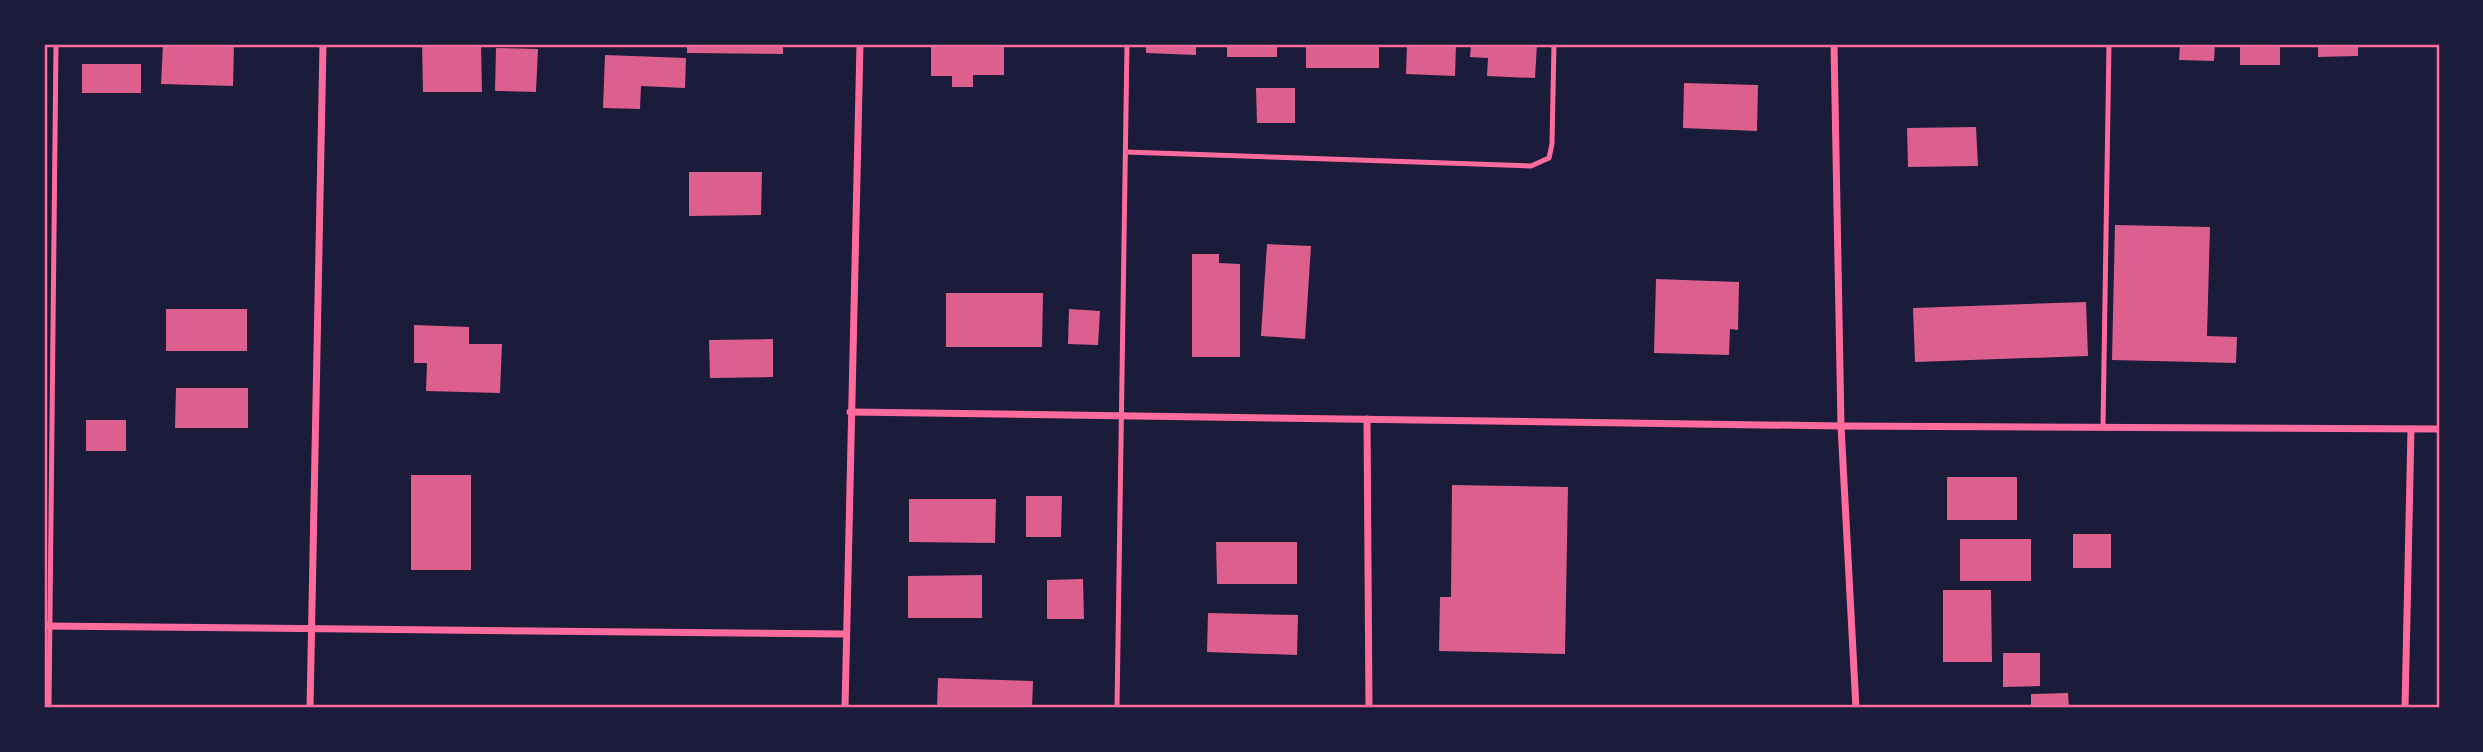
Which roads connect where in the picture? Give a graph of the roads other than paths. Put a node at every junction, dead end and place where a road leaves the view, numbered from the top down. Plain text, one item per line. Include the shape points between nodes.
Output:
1 (57, 44) edge
2 (323, 44) edge
3 (860, 44) edge
4 (1128, 44) edge
5 (1554, 44) edge
6 (1834, 44) edge
7 (2109, 44) edge
8 (1126, 152) junction
9 (850, 412) junction
10 (1122, 416) junction
11 (1367, 419) junction
12 (1841, 426) junction
13 (2103, 427) junction
14 (2411, 429) junction
15 (2439, 429) edge
16 (47, 626) edge
17 (312, 629) junction
18 (845, 634) junction
19 (48, 708) edge
20 (310, 708) edge
21 (845, 708) edge
22 (1117, 708) edge
23 (1369, 708) edge
24 (1856, 708) edge
25 (2405, 708) edge

1 - 16 lane
2 - 17 street
3 - 9 street
4 - 8 lane
5 - 8 lane via 1552,144 1549,158 1531,166
6 - 12 street
7 - 13 lane
8 - 10 lane
9 - 10 street
9 - 18 street
10 - 11 street
10 - 22 lane
11 - 12 street
11 - 23 street
12 - 13 street
12 - 24 street
13 - 14 street
14 - 15 street
14 - 25 street
16 - 17 street
16 - 19 lane
17 - 18 street
17 - 20 street
18 - 21 street

